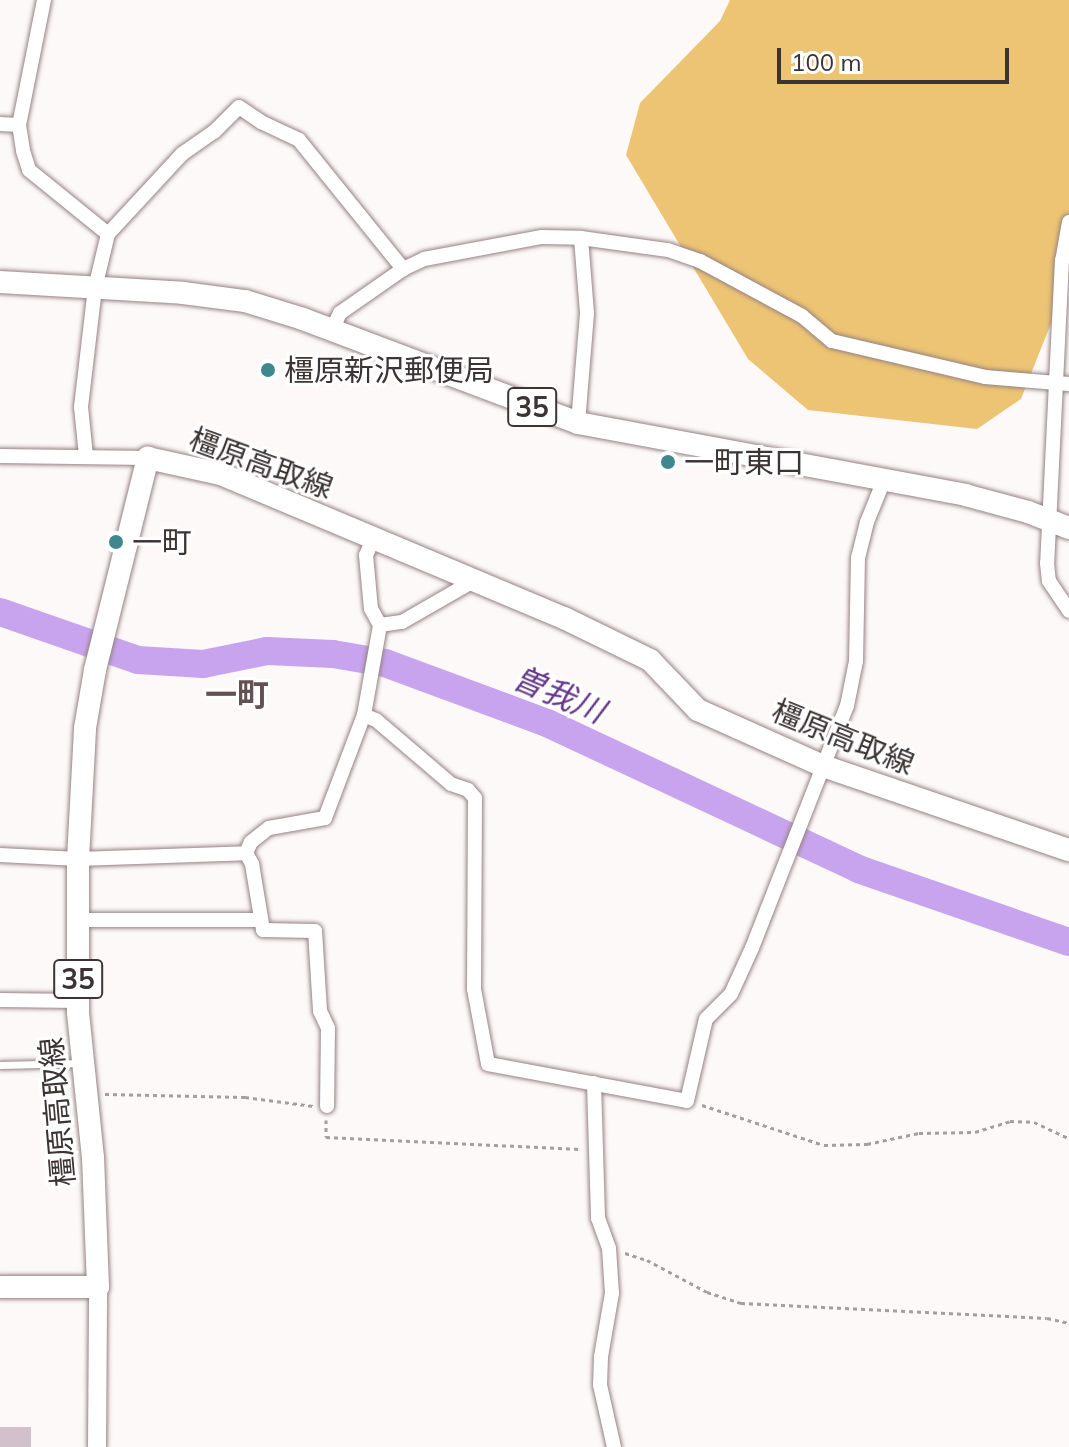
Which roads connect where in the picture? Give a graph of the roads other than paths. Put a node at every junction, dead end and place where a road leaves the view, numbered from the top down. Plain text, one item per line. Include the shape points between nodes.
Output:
1 (44, 0) edge
2 (0, 124) edge
3 (19, 125) junction
4 (1069, 222) edge
5 (108, 234) junction
6 (581, 238) junction
7 (403, 269) junction
8 (0, 282) edge
9 (95, 288) junction
10 (332, 330) junction
11 (1063, 384) edge
12 (578, 423) junction
13 (0, 456) edge
14 (86, 456) junction
15 (148, 458) junction
16 (884, 480) junction
17 (1060, 524) edge
18 (373, 540) junction
19 (475, 580) junction
20 (1069, 611) edge
21 (379, 629) junction
22 (364, 715) junction
23 (823, 766) junction
24 (1069, 850) edge
25 (246, 853) junction
26 (0, 855) edge
27 (78, 859) junction
28 (78, 920) junction
29 (260, 920) junction
30 (0, 1000) edge
31 (78, 1001) junction
32 (82, 1063) junction
33 (0, 1065) edge
34 (594, 1083) junction
35 (327, 1106) road end
36 (0, 1287) edge
37 (98, 1287) junction
38 (97, 1447) edge
39 (614, 1447) edge

1 - 3 street
2 - 3 street
3 - 5 street via 29,170
4 - 11 street via 1062,260
5 - 7 street via 182,154 239,107 299,140
5 - 9 street
6 - 7 street via 542,237 444,253
6 - 11 street via 668,250 700,261 802,316 832,341 985,377
6 - 12 street via 587,313
7 - 10 street via 340,313
8 - 9 main road, 35
9 - 10 main road, 35 via 245,301
9 - 14 street via 81,407
10 - 12 main road, 35
11 - 17 street
12 - 16 main road, 35
13 - 14 street
14 - 15 street
15 - 18 main road, 橿原高取線 via 221,474
15 - 27 main road, 橿原高取線 / 35 via 95,670 85,728
16 - 17 main road, 35 via 965,495
16 - 23 street via 858,558 856,661 847,706
17 - 20 street via 1049,581
18 - 19 main road, 橿原高取線
18 - 21 street via 366,555 371,609
19 - 21 street via 402,622
19 - 23 main road, 橿原高取線 via 650,660 698,710
21 - 22 street
22 - 25 street via 325,818 269,828
22 - 34 street via 475,798 474,989 488,1064
23 - 24 main road, 橿原高取線
23 - 34 street via 731,994 706,1019 687,1101
25 - 27 street
25 - 29 street
26 - 27 street
27 - 28 main road, 橿原高取線 / 35
28 - 29 street
28 - 31 main road, 橿原高取線 / 35
29 - 35 street via 263,930 315,931 320,1011 328,1028
30 - 31 street
31 - 32 main road, 橿原高取線 / 35
32 - 33 lane
32 - 37 main road, 橿原高取線 / 35 via 93,1158
34 - 39 street via 598,1218 609,1248 612,1293 600,1385
36 - 37 main road
37 - 38 street

